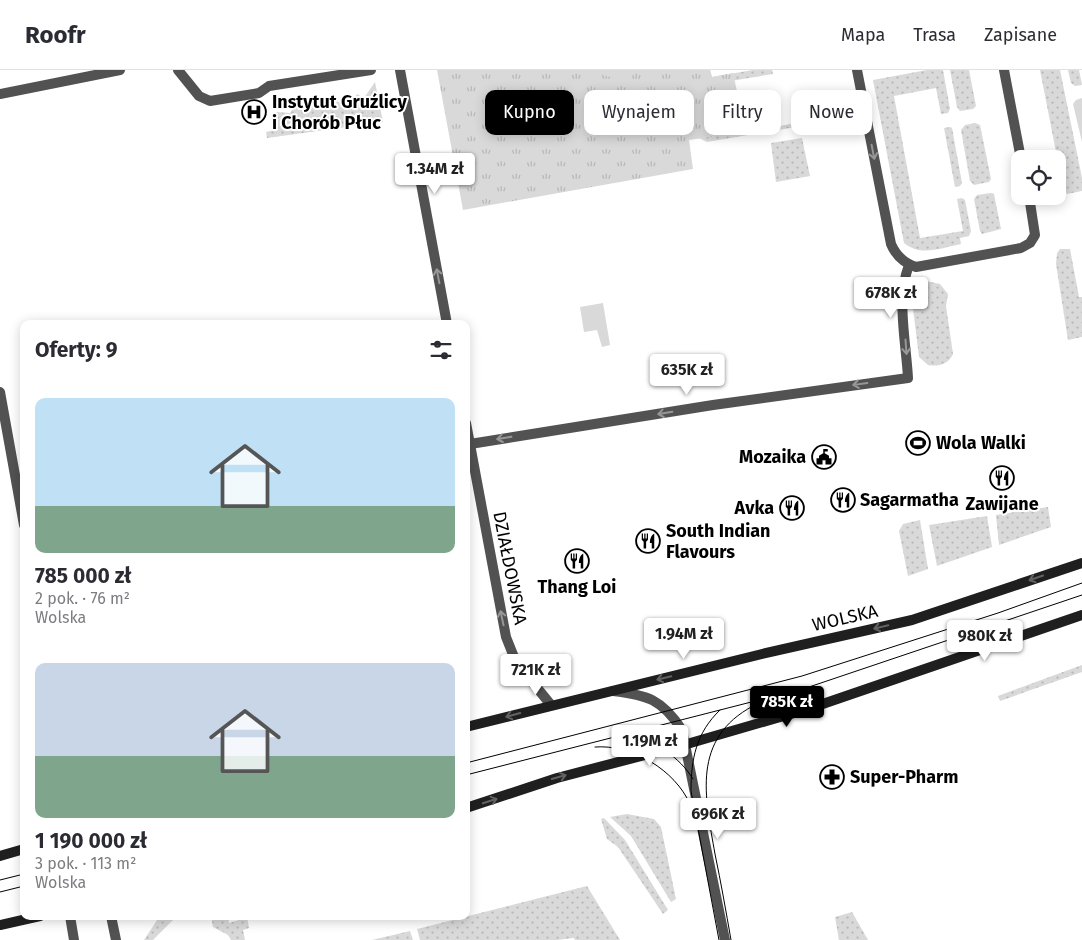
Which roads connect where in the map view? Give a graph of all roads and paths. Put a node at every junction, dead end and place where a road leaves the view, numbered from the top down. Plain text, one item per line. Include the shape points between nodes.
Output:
1 (120, 70) edge
2 (178, 70) edge
3 (371, 70) edge
4 (400, 70) edge
5 (858, 70) edge
6 (1004, 70) edge
7 (0, 94) edge
8 (1020, 150) edge
9 (1031, 205) edge
10 (912, 266) junction
11 (446, 320) edge
12 (0, 392) edge
13 (470, 444) joint
14 (20, 503) edge
15 (1082, 563) edge
16 (1082, 615) edge
17 (611, 691) junction
18 (551, 705) junction
19 (470, 726) edge
20 (687, 744) junction
21 (470, 807) edge
22 (20, 850) edge
23 (0, 856) edge
24 (22, 920) edge
25 (71, 920) edge
26 (112, 920) edge
27 (0, 925) edge
28 (74, 940) edge
29 (116, 940) edge
30 (725, 940) edge

1 - 7 street
2 - 3 street via 199,96 210,101 259,92 268,86
11 -> 4 street
5 -> 10 street via 891,244 895,252
6 - 8 street
9 - 10 street via 1035,235 1021,248
10 -> 13 street via 904,278 902,292 908,378
12 - 14 street
18 -> 13 street, DZIAŁDOWSKA via 516,662 506,637
15 -> 17 main road, WOLSKA via 912,620
16 - 20 main road via 826,703
17 - 18 main road, WOLSKA
17 - 20 street, WOLSKA via 643,695 658,704 673,715
18 -> 19 main road, WOLSKA
21 -> 20 main road via 557,778
20 - 30 street, WOLSKA
22 - 23 main road
24 - 27 main road
25 - 28 street
26 - 29 street

